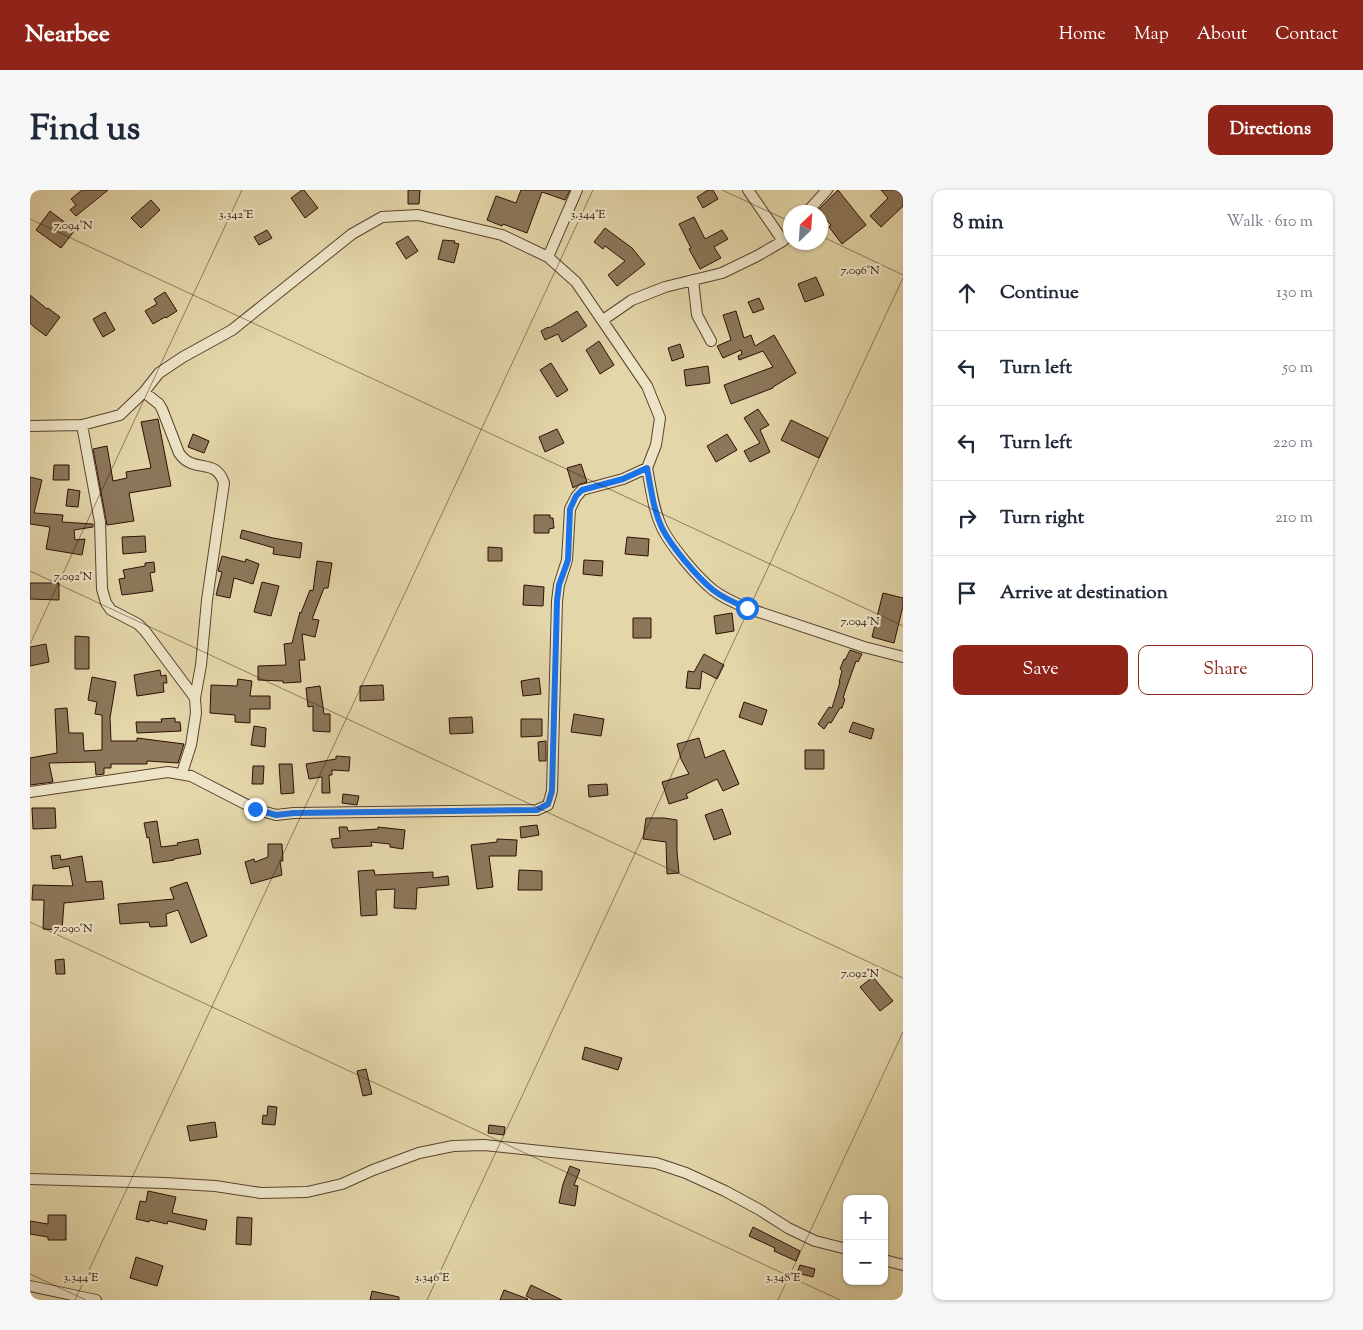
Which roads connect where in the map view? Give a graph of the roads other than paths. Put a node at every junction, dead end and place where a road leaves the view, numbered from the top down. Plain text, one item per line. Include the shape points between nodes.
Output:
1 (577, 190) edge
2 (748, 190) edge
3 (827, 190) edge
4 (813, 205) edge
5 (783, 241) joint
6 (548, 258) junction
7 (693, 280) junction
8 (602, 320) junction
9 (710, 341) dead end
10 (144, 392) junction
11 (30, 426) edge
12 (82, 426) junction
13 (647, 468) junction
14 (903, 657) edge
15 (195, 698) junction
16 (182, 773) junction
17 (30, 792) edge
18 (30, 1179) edge
19 (843, 1248) edge
20 (888, 1261) edge
21 (903, 1265) edge
22 (30, 1286) edge
23 (96, 1300) edge

1 - 6 street
2 - 5 street
3 - 4 street
5 - 7 street via 722,274
6 - 8 street via 576,282
6 - 10 street via 502,235 418,215 382,217 352,234 232,330 159,373
7 - 8 street via 632,300
7 - 9 street via 697,315
8 - 13 street via 648,386 660,418 656,445
10 - 12 street via 120,415
10 - 15 street via 162,408 183,459 209,466 217,471 224,483
11 - 12 street
12 - 15 street via 100,522 102,589 106,603 110,610 145,631
13 - 14 street via 662,528 676,549 713,590 747,608
13 - 16 street via 623,479 582,490 570,509 568,560 557,601 552,791 548,804 537,810 276,815 255,809
15 - 16 street via 191,746
16 - 17 street via 168,772
18 - 19 street via 307,1192 342,1184 419,1153 453,1146 484,1145 656,1163 725,1191 815,1241
20 - 21 street
22 - 23 street

